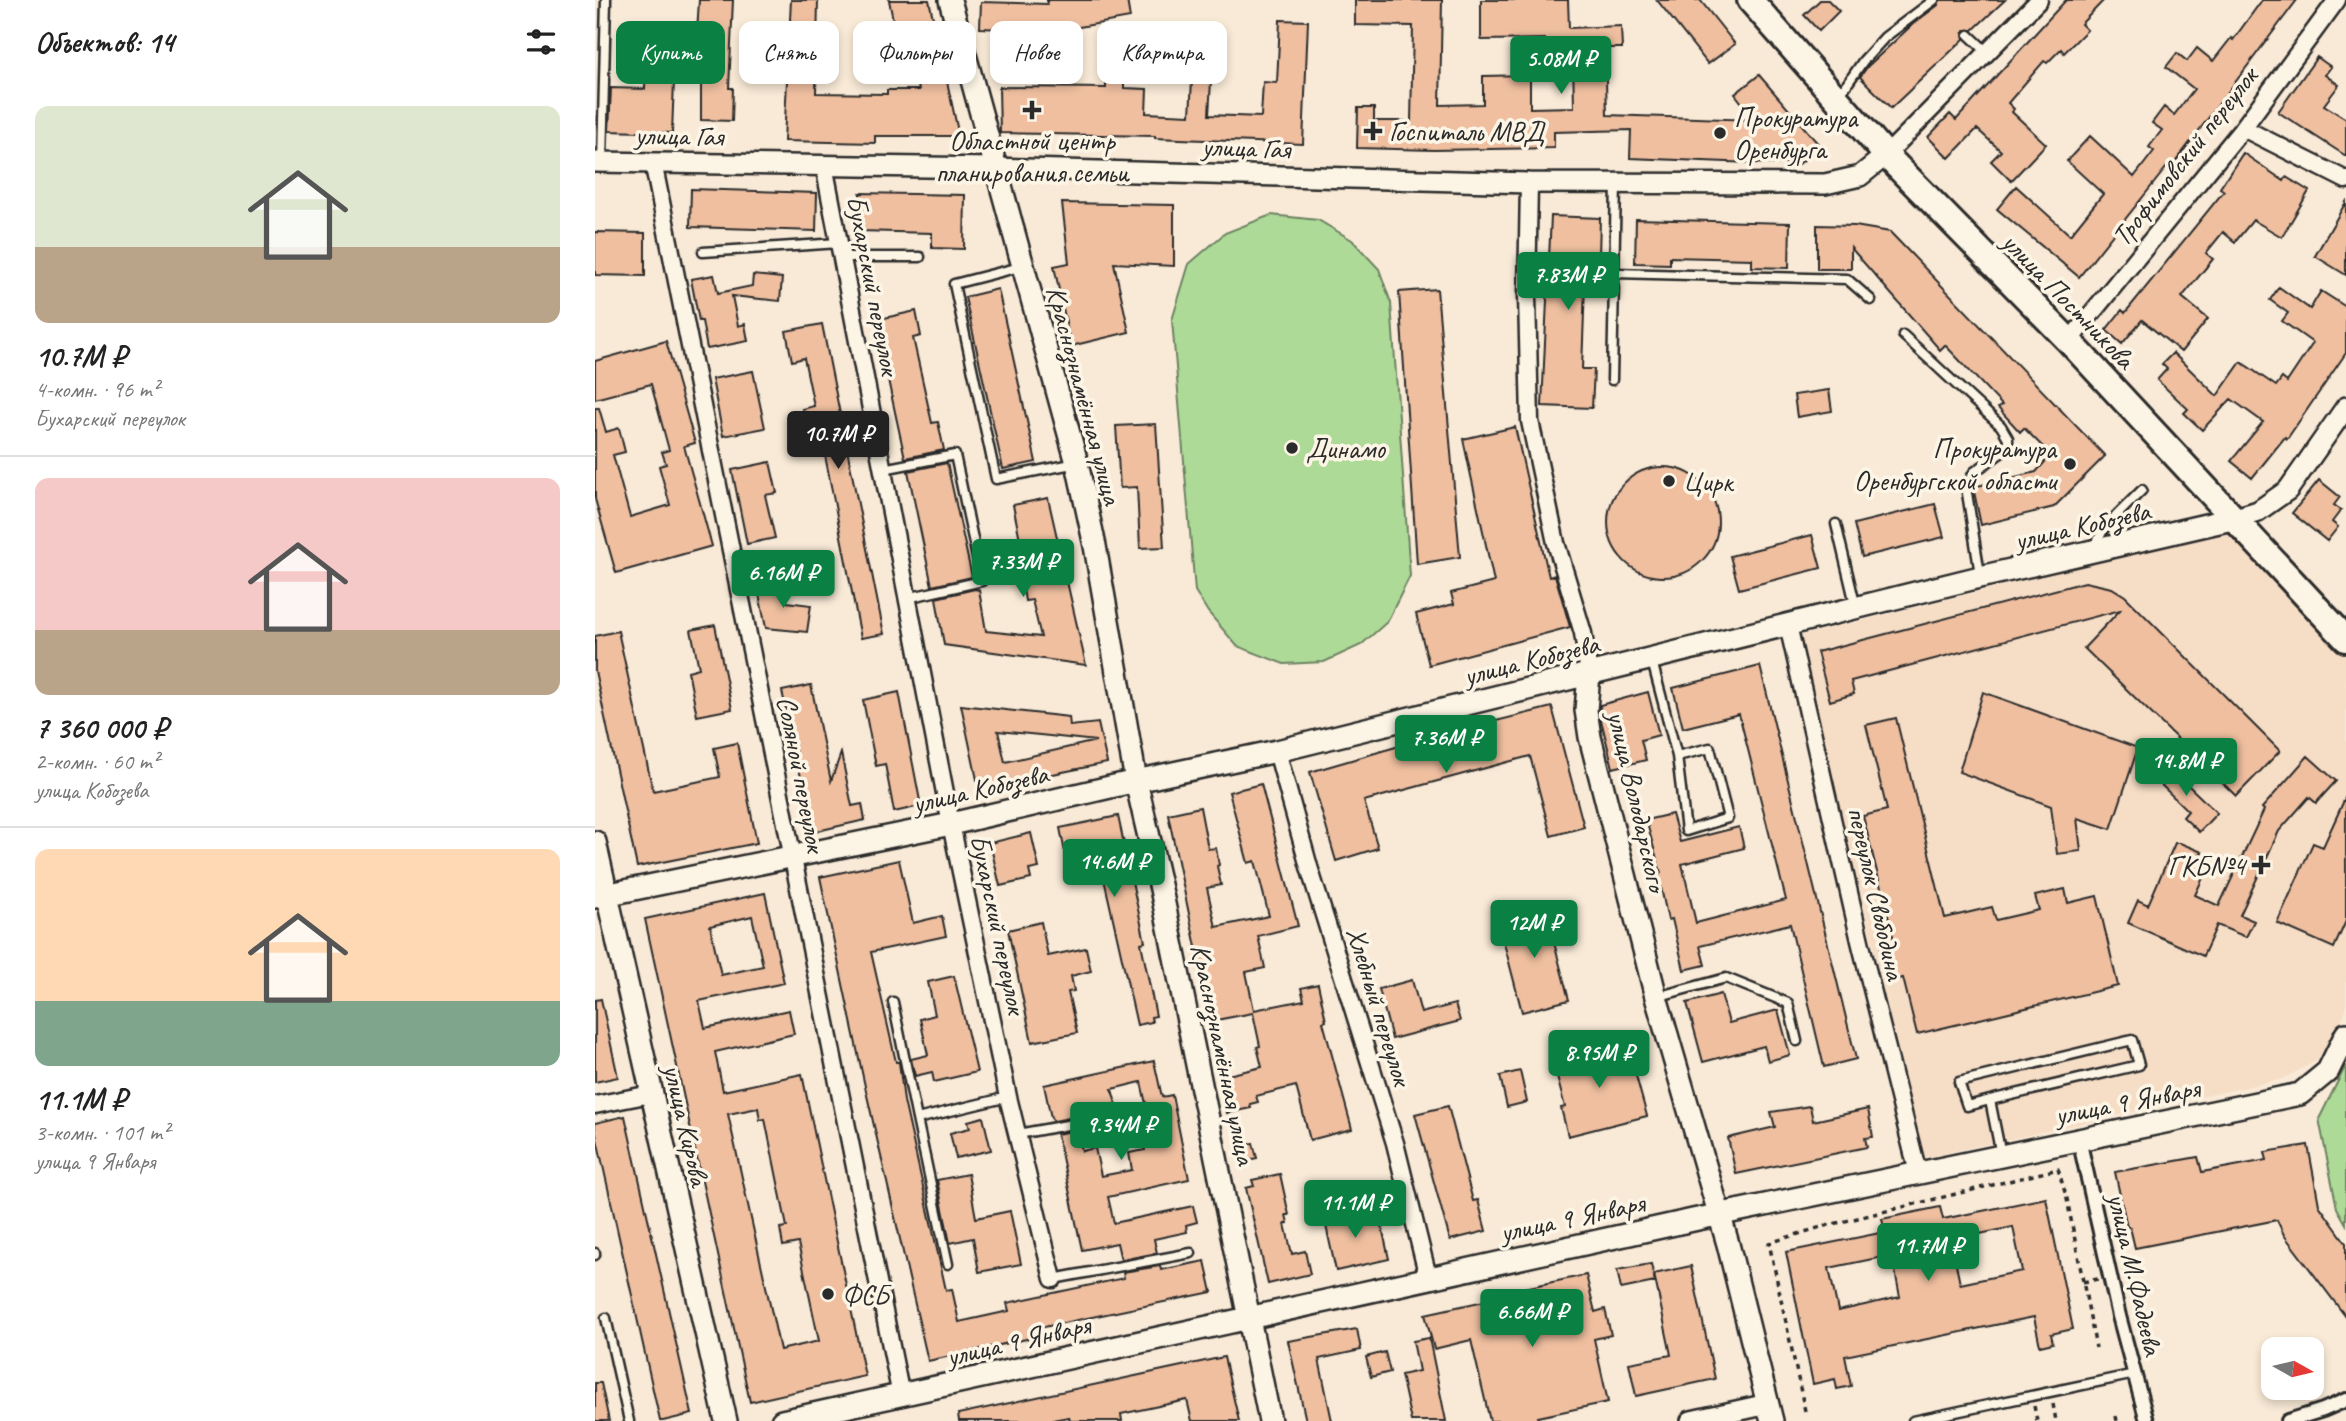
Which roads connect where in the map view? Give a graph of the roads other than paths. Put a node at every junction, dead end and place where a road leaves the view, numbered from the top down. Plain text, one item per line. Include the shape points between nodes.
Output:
1 (606, 0) edge
2 (950, 0) edge
3 (1750, 0) edge
4 (2039, 0) edge
5 (2337, 0) edge
6 (1935, 1) edge
7 (1969, 35) dead end
8 (1986, 51) junction
9 (1837, 98) junction
10 (2243, 128) junction
11 (1887, 155) junction
12 (599, 162) edge
13 (653, 162) junction
14 (824, 165) junction
15 (994, 168) junction
16 (2346, 180) edge
17 (1529, 183) junction
18 (1616, 183) junction
19 (840, 250) junction
20 (703, 252) dead end
21 (921, 257) dead end
22 (1022, 267) junction
23 (1614, 273) junction
24 (1871, 300) dead end
25 (1903, 335) dead end
26 (2069, 341) junction
27 (1612, 380) dead end
28 (2346, 407) edge
29 (1077, 463) junction
30 (883, 469) junction
31 (2142, 489) dead end
32 (2232, 519) junction
33 (1836, 524) dead end
34 (2092, 551) junction
35 (1980, 577) junction
36 (907, 598) junction
37 (1856, 608) junction
38 (1788, 625) junction
39 (2346, 639) edge
40 (1652, 658) junction
41 (1589, 674) junction
42 (1277, 751) junction
43 (1677, 756) junction
44 (1136, 781) junction
45 (951, 824) junction
46 (595, 842) edge
47 (791, 855) junction
48 (601, 896) edge
49 (1656, 997) junction
50 (893, 1002) dead end
51 (2346, 1034) edge
52 (1797, 1041) dead end
53 (651, 1094) junction
54 (1008, 1097) junction
55 (1990, 1100) junction
56 (595, 1105) edge
57 (1129, 1118) dead end
58 (917, 1119) junction
59 (1018, 1135) junction
60 (2079, 1139) junction
61 (2001, 1155) junction
62 (1918, 1173) junction
63 (1718, 1214) junction
64 (1191, 1253) dead end
65 (948, 1264) dead end
66 (1428, 1277) junction
67 (1053, 1279) joint
68 (1249, 1316) junction
69 (606, 1318) dead end
70 (2135, 1374) junction
71 (901, 1396) junction
72 (2346, 1400) edge
73 (1770, 1413) edge
74 (629, 1421) edge
75 (726, 1421) edge
76 (782, 1421) edge
77 (1270, 1421) edge
78 (1691, 1421) edge
79 (1913, 1421) edge
80 (2147, 1421) edge
81 (2288, 1421) edge

1 - 12 lane
2 - 15 main road, Краснознамённая улица
3 - 9 main road, улица Постникова
4 - 8 street
5 - 10 street, Трофимовский переулок
6 - 9 lane via 1885,37
7 - 8 lane
8 - 11 street
9 - 11 main road, улица Постникова
10 - 16 street
10 - 26 street, Трофимовский переулок
11 - 18 street, улица Гая via 1860,176 1825,184
11 - 26 main road, улица Постникова
12 - 13 street, улица Гая
13 - 14 street, улица Гая
13 - 47 street, Соляной переулок
14 - 15 street, улица Гая
14 - 19 street, Бухарский переулок
15 - 17 street, улица Гая
15 - 22 main road, Краснознамённая улица
17 - 18 street, улица Гая
17 - 41 street, улица Володарского via 1530,421
18 - 23 lane
19 - 20 lane
19 - 21 lane
19 - 30 street, Бухарский переулок
22 - 29 main road, Краснознамённая улица
22 - 29 lane via 954,284 996,479
23 - 24 lane via 1847,279
23 - 27 lane
25 - 35 lane via 2001,426 2008,438 2008,448 1974,472 1966,486
26 - 32 main road, улица Постникова
28 - 32 street via 2288,490 2258,512
29 - 44 main road, Краснознамённая улица
30 - 36 street, Бухарский переулок
30 - 36 lane via 955,455 982,581
31 - 34 lane via 2104,528
32 - 34 main road, улица Кобозева
32 - 39 main road, улица Постникова
33 - 37 lane
34 - 35 main road, улица Кобозева
35 - 37 main road, улица Кобозева
36 - 45 street, Бухарский переулок
37 - 38 main road, улица Кобозева
38 - 40 main road, улица Кобозева
38 - 62 street, переулок Свободина
40 - 41 main road, улица Кобозева
40 - 43 lane
41 - 42 main road, улица Кобозева
41 - 49 main road, улица Володарского via 1586,710 1590,737
42 - 44 main road, улица Кобозева
42 - 66 street, Хлебный переулок via 1395,1143
43 - 43 lane via 1710,748 1728,818 1686,831
44 - 45 main road, улица Кобозева
44 - 68 main road, Краснознамённая улица
45 - 47 main road, улица Кобозева
45 - 54 street, Бухарский переулок
46 - 48 main road, улица Кирова
47 - 48 main road, улица Кобозева
47 - 71 street, Соляной переулок
48 - 53 main road, улица Кирова
49 - 52 lane via 1726,978 1788,1003
49 - 63 main road, улица Володарского
50 - 58 lane
51 - 60 main road, улица 9 Января via 2328,1071 2300,1094
53 - 56 street
53 - 75 main road, улица Кирова
54 - 58 lane
54 - 59 street, Бухарский переулок
55 - 55 lane via 2139,1065 2132,1041 1959,1082 1967,1106
55 - 61 lane
57 - 59 lane
58 - 65 lane
59 - 67 street, Бухарский переулок
60 - 61 main road, улица 9 Января
60 - 70 street, улица М.Фадеева
61 - 62 main road, улица 9 Января
62 - 63 main road, улица 9 Января
63 - 66 main road, улица 9 Января
63 - 73 main road, улица Володарского
64 - 67 lane
66 - 68 main road, улица 9 Января
68 - 71 main road, улица 9 Января
68 - 77 main road, Краснознамённая улица
69 - 74 lane
70 - 79 lane
70 - 80 street, улица М.Фадеева
71 - 76 main road, улица 9 Января
72 - 81 street
73 - 78 street

